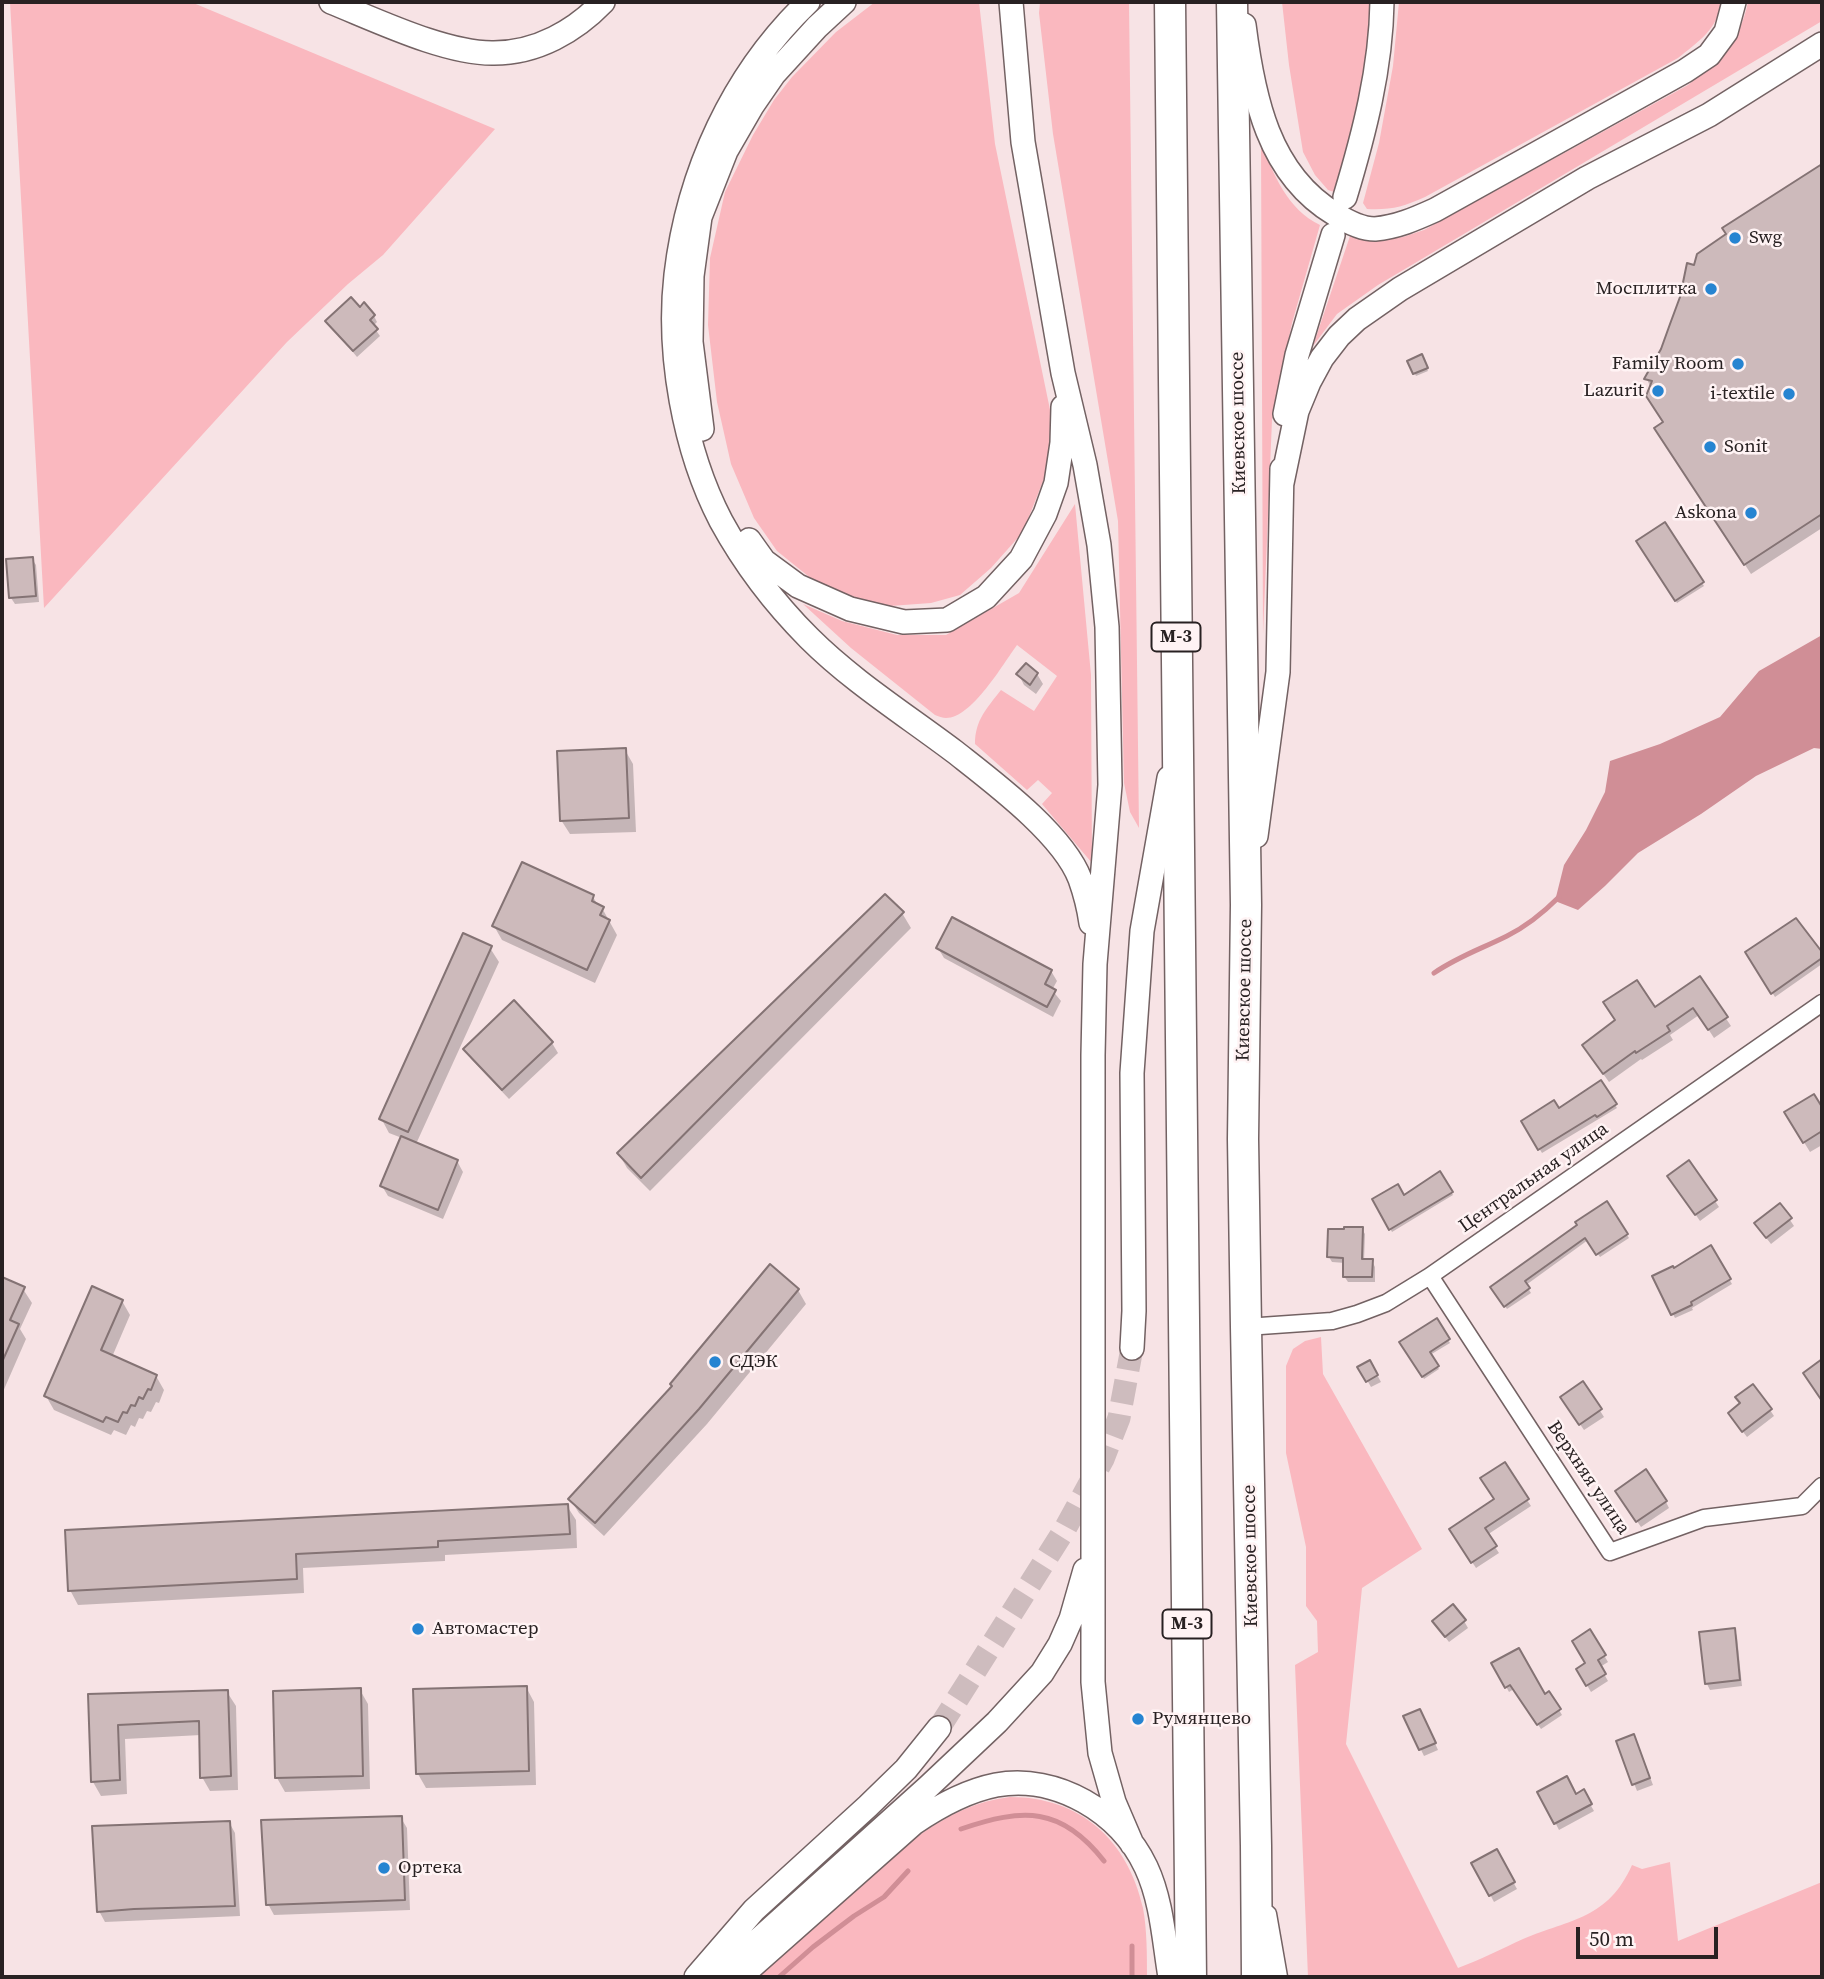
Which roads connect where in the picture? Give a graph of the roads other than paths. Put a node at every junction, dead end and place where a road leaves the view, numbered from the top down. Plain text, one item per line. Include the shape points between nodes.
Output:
1 (331, 2) edge
2 (603, 2) edge
3 (808, 2) edge
4 (845, 2) edge
5 (1011, 2) edge
6 (1170, 2) edge
7 (1232, 2) edge
8 (1241, 2) edge
9 (1382, 2) edge
10 (1734, 2) edge
11 (1822, 44) edge
12 (1345, 197) dead end
13 (1333, 235) dead end
14 (1063, 373) junction
15 (1282, 483) junction
16 (1177, 733) junction
17 (1246, 905) junction
18 (1095, 964) junction
19 (1822, 1003) edge
20 (1430, 1276) junction
21 (1246, 1327) junction
22 (1132, 1348) tunnel mouth
23 (1822, 1486) edge
24 (1093, 1536) junction
25 (939, 1728) tunnel mouth
26 (1132, 1844) junction
27 (1256, 1846) junction
28 (696, 1977) edge
29 (717, 1977) edge
30 (740, 1977) edge
31 (1170, 1977) edge
32 (1191, 1977) edge
33 (1257, 1977) edge
34 (1279, 1977) edge

1 - 2 main road via 443,44 495,54 565,34
3 - 18 main road via 762,53 737,92 705,156 685,218 675,282 675,337 681,397 697,462 722,523 766,590 797,625 847,671 1004,792 1064,852 1080,878 1090,914
4 - 14 main road via 774,74 752,106 726,151 700,217 692,276 691,342 700,421 723,498 764,561 798,586 850,609 904,622 947,620 986,597 1021,559 1045,514 1062,443
5 - 14 main road via 1023,142
6 - 16 highway, М-3
7 - 17 highway, Киевское шоссе
8 - 10 main road via 1250,71 1270,139 1293,179 1320,205 1372,229 1403,225 1436,210 1685,71 1709,55 1726,32
9 - 12 main road via 1374,81
11 - 15 main road via 1709,115 1587,178 1357,319 1322,358 1309,382 1297,411
13 - 15 main road via 1286,407
14 - 18 main road via 1099,545 1107,627 1110,785
15 - 17 main road via 1278,672
16 - 22 main road via 1142,931 1132,1073
16 - 32 highway, М-3
17 - 21 highway, Киевское шоссе
18 - 24 main road
19 - 20 street, Центральная улица
20 - 21 street, Центральная улица via 1386,1303 1332,1321
20 - 23 street, Верхняя улица via 1610,1552 1704,1518 1802,1506
21 - 27 highway, Киевское шоссе
24 - 26 main road via 1093,1682 1100,1753
24 - 29 main road via 1071,1619 1042,1673 997,1723
25 - 28 main road via 868,1806 754,1910
26 - 30 main road via 1101,1812 1061,1791 1010,1783 970,1792 914,1823
26 - 31 main road via 1152,1881
27 - 33 highway, Киевское шоссе
27 - 34 street

